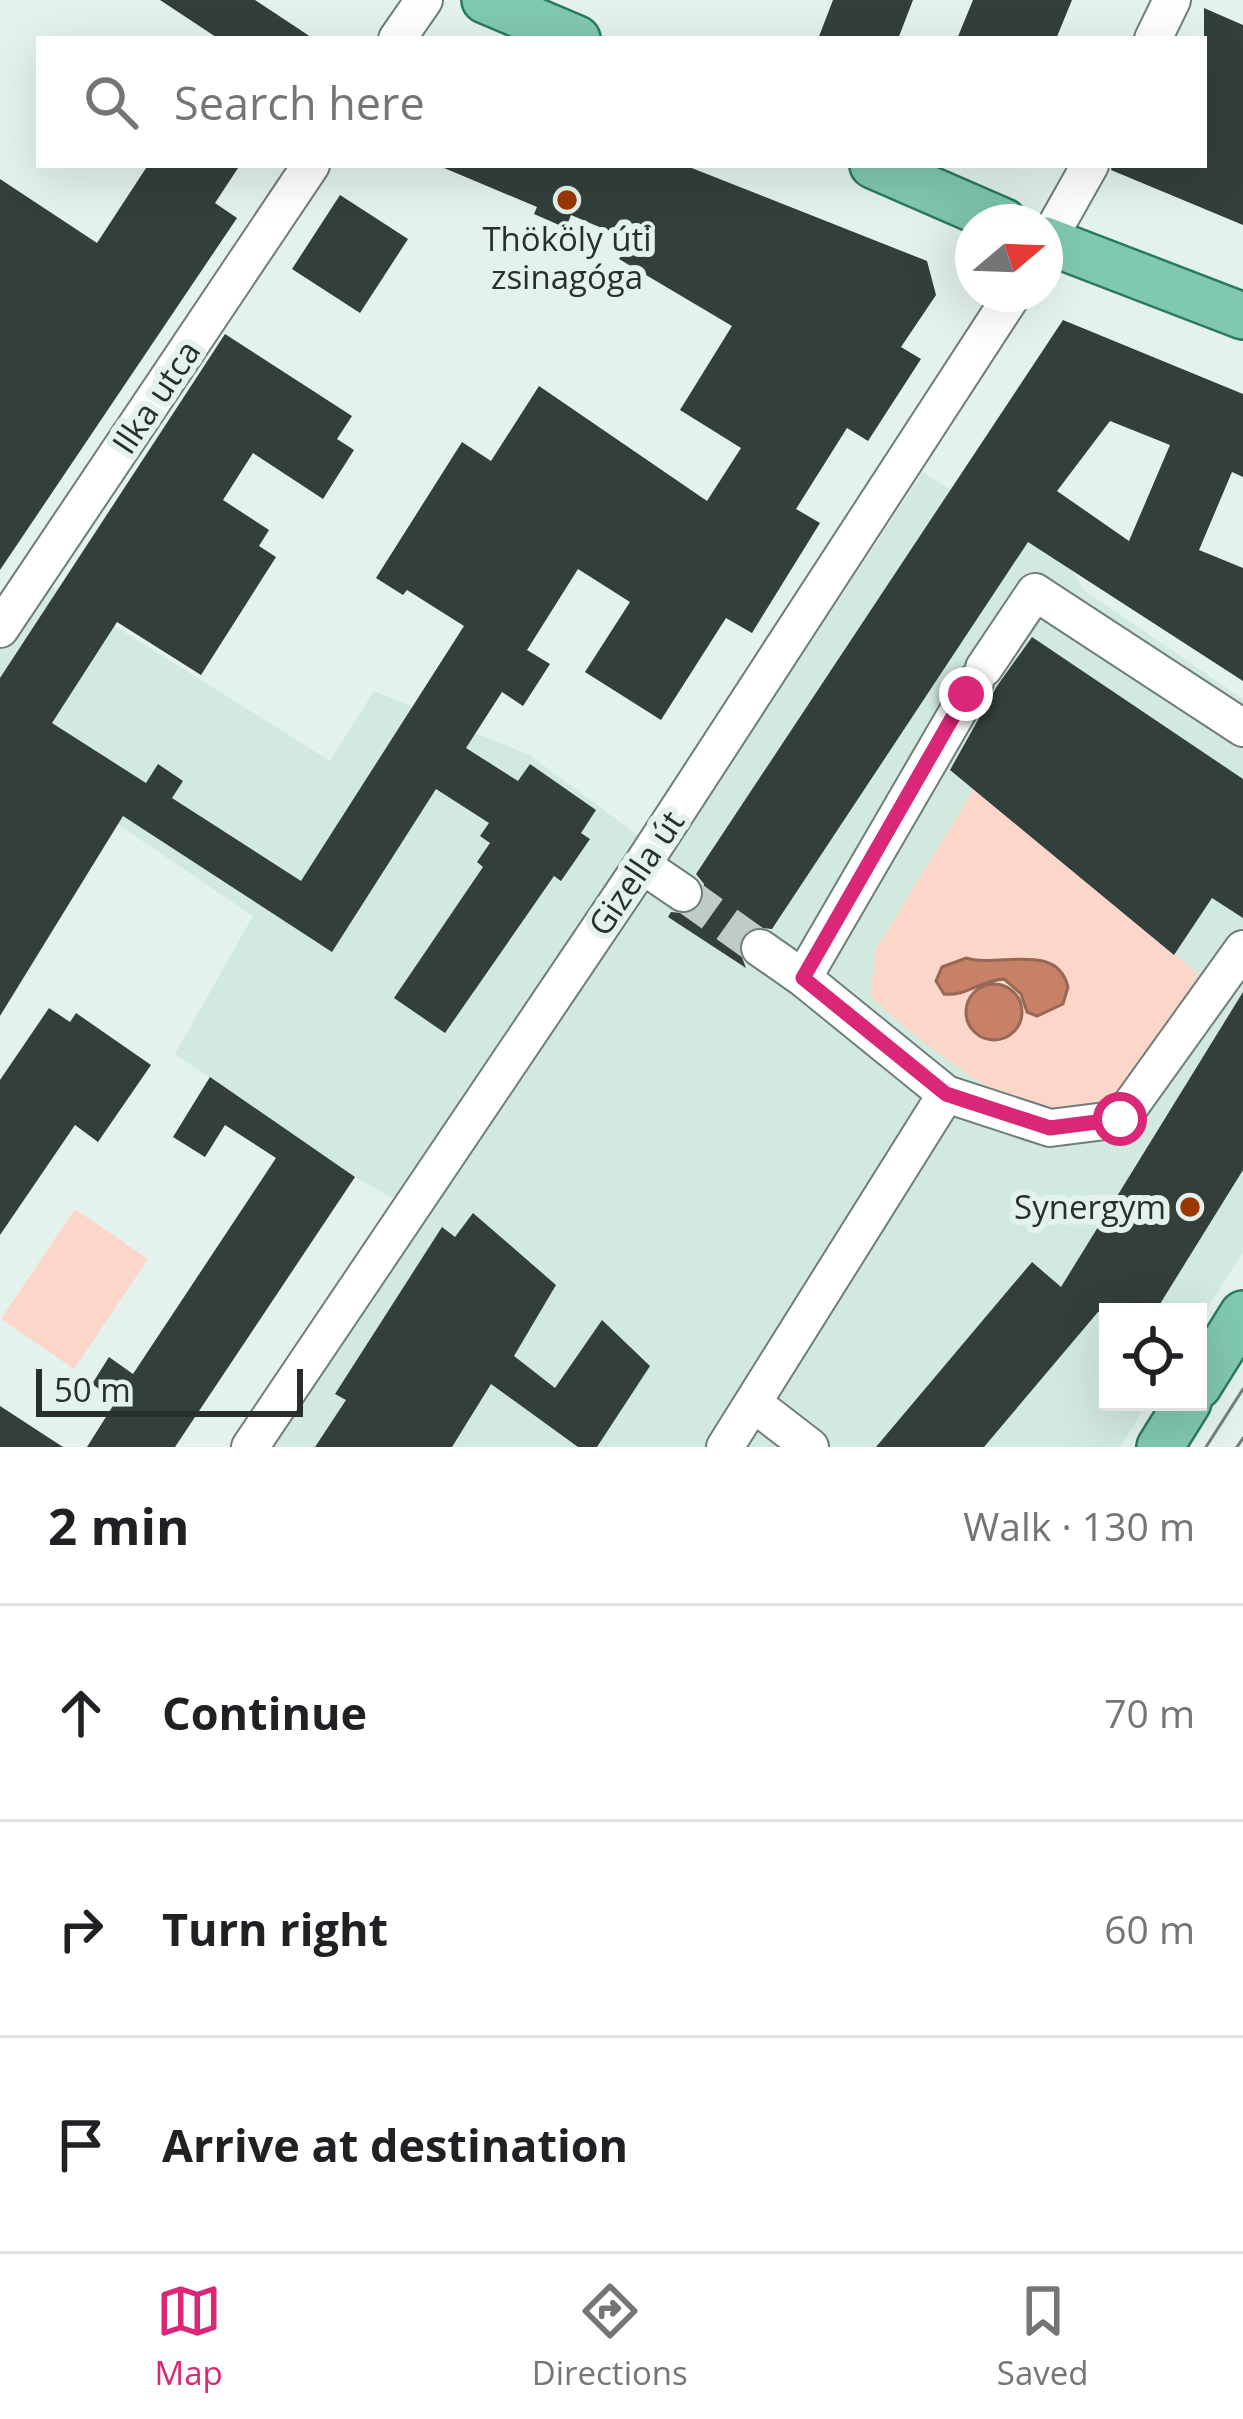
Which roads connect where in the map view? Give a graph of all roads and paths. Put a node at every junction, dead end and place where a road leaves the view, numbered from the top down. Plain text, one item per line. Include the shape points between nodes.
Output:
1 (424, 0) edge
2 (485, 0) edge
3 (1172, 0) edge
4 (399, 36) edge
5 (570, 36) edge
6 (1154, 36) edge
7 (309, 168) edge
8 (879, 168) edge
9 (1088, 168) edge
10 (962, 204) edge
11 (1063, 212) edge
12 (1063, 248) edge
13 (1001, 312) edge
14 (1243, 316) edge
15 (0, 629) edge
16 (1243, 728) edge
17 (642, 865) junction
18 (683, 893) tunnel mouth
19 (760, 948) tunnel mouth
20 (1243, 949) edge
21 (803, 978) junction
22 (946, 1094) junction
23 (1243, 1313) edge
24 (1207, 1371) edge
25 (752, 1403) junction
26 (1182, 1411) edge
27 (250, 1447) edge
28 (725, 1447) edge
29 (810, 1447) edge
30 (1160, 1447) edge

1 - 4 street
2 - 5 main road
3 - 6 street
7 - 15 street, Ilka utca
8 - 10 main road
9 - 11 street
12 - 14 main road
13 - 17 street, Gizella út
16 - 21 street via 1035,592
17 - 18 street
17 - 27 street, Gizella út
19 - 21 street
20 - 22 street via 1120,1119 1050,1128
21 - 22 street
22 - 25 street
23 - 24 main road
25 - 28 street
25 - 29 street
26 - 30 main road

